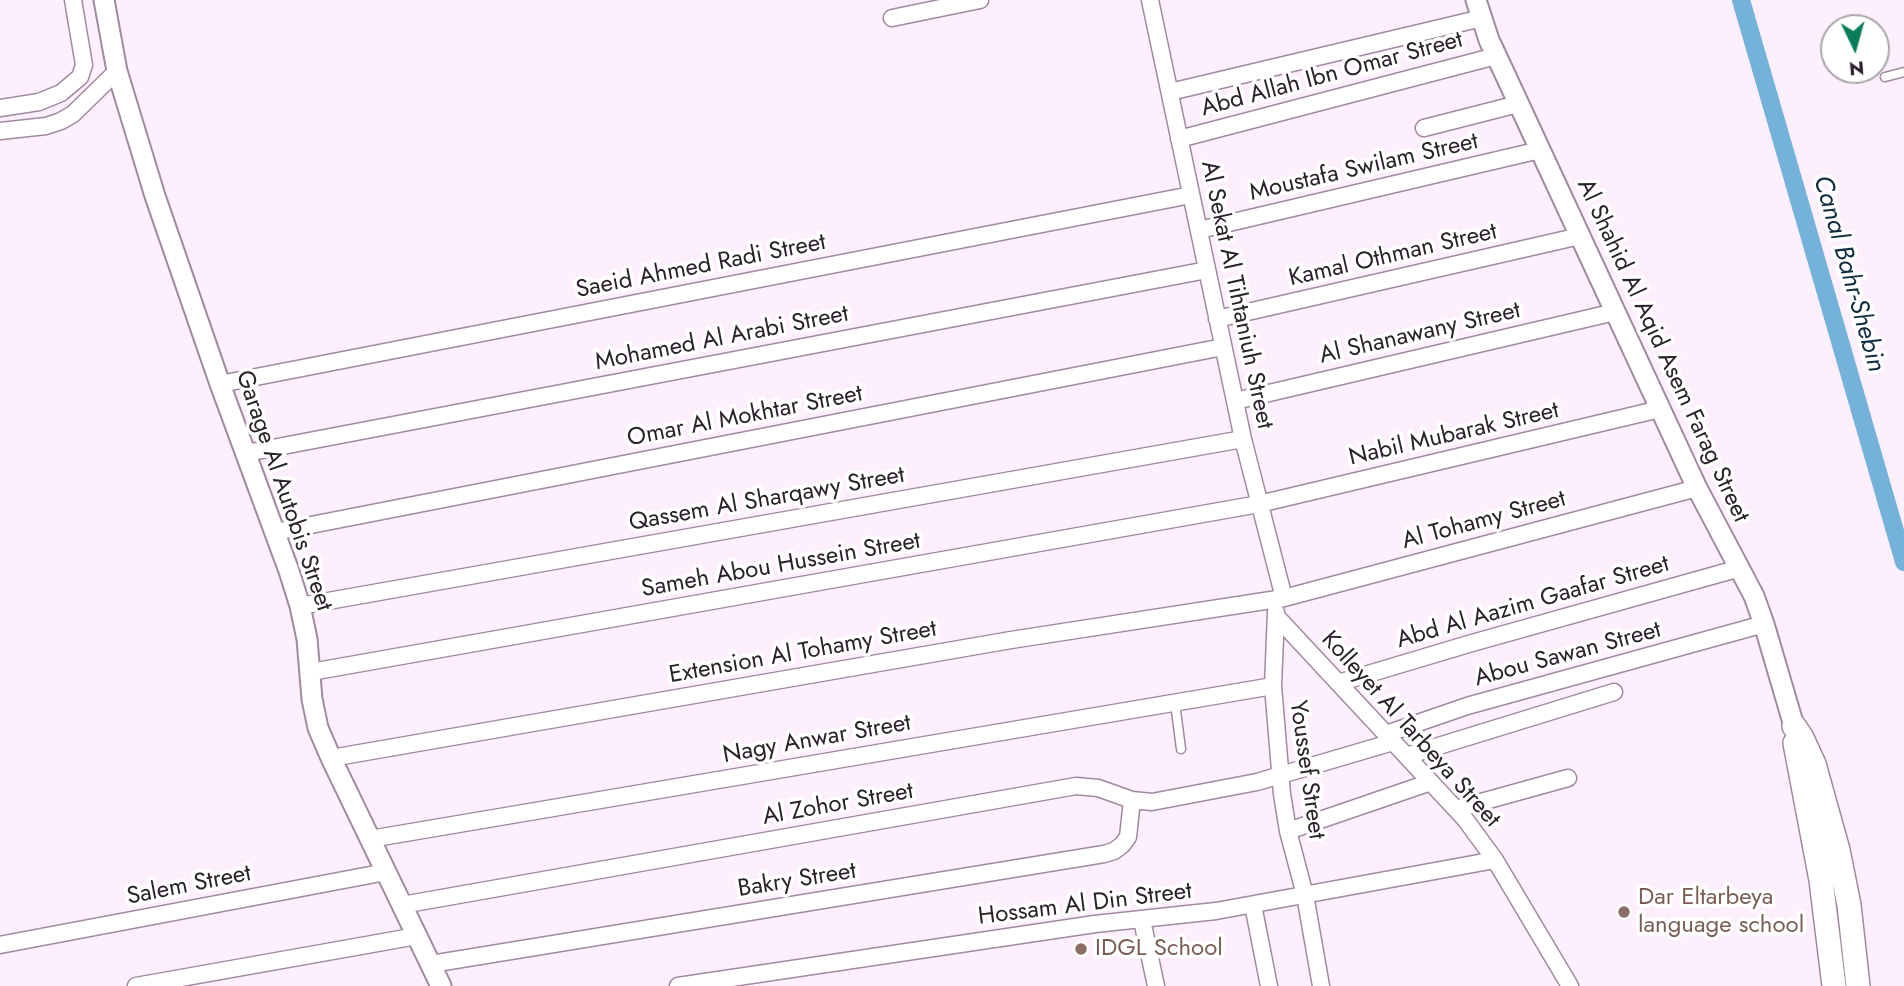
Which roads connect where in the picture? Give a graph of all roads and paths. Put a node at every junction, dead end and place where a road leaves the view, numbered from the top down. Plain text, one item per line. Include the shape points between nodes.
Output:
1 (73, 0) edge
2 (104, 0) edge
3 (980, 0) edge
4 (1154, 1) edge
5 (1479, 9) edge
6 (892, 18) dead end
7 (1496, 56) junction
8 (117, 71) junction
9 (1170, 92) junction
10 (1518, 104) junction
11 (0, 108) edge
12 (1424, 128) dead end
13 (0, 131) edge
14 (1179, 139) junction
15 (1539, 150) junction
16 (1191, 195) junction
17 (1199, 230) junction
18 (1580, 236) junction
19 (1207, 270) junction
20 (1615, 312) junction
21 (1217, 319) junction
22 (1223, 347) junction
23 (220, 384) junction
24 (1235, 401) junction
25 (1660, 409) junction
26 (1242, 439) junction
27 (246, 453) junction
28 (1697, 488) junction
29 (1259, 504) junction
30 (275, 532) junction
31 (1740, 568) junction
32 (1279, 605) junction
33 (300, 606) junction
34 (1764, 624) junction
35 (311, 672) junction
36 (1338, 683) junction
37 (1273, 686) junction
38 (1614, 692) dead end
39 (1175, 703) junction
40 (1794, 726) junction
41 (1390, 738) junction
42 (1181, 749) dead end
43 (1406, 756) junction
44 (331, 758) junction
45 (1280, 775) junction
46 (1568, 778) dead end
47 (1431, 782) junction
48 (1132, 800) junction
49 (1456, 809) junction
50 (1288, 831) junction
51 (370, 839) junction
52 (1495, 860) junction
53 (386, 872) junction
54 (1305, 895) junction
55 (402, 905) junction
56 (1253, 905) junction
57 (1142, 920) junction
58 (417, 936) junction
59 (0, 945) edge
60 (431, 964) junction
61 (136, 986) edge
62 (441, 986) edge
63 (678, 986) edge
64 (1156, 986) edge
65 (1269, 986) edge
66 (1321, 986) edge
67 (1570, 986) edge
68 (1834, 986) edge
69 (1858, 986) edge

1 - 11 street via 84,65 80,77 61,93 39,102
2 - 8 street, Garage Al Autobis Street
3 - 6 street
4 - 9 street, Al Sekat Al Tihtaniuh Street
5 - 7 street, Al Shahid Al Aqid Asem Farag Street
5 - 9 street
7 - 10 street, Al Shahid Al Aqid Asem Farag Street
7 - 14 street, Abd Allah Ibn Omar Street
8 - 13 street via 61,121
8 - 23 street, Garage Al Autobis Street
9 - 14 street, Al Sekat Al Tihtaniuh Street
10 - 12 street
10 - 15 street, Al Shahid Al Aqid Asem Farag Street
14 - 16 street, Al Sekat Al Tihtaniuh Street
15 - 17 street, Moustafa Swilam Street
15 - 18 street, Al Shahid Al Aqid Asem Farag Street
16 - 17 street, Al Sekat Al Tihtaniuh Street
16 - 23 street, Saeid Ahmed Radi Street
17 - 19 street, Al Sekat Al Tihtaniuh Street
18 - 20 street, Al Shahid Al Aqid Asem Farag Street
18 - 21 street, Kamal Othman Street
19 - 21 street, Al Sekat Al Tihtaniuh Street
19 - 27 street, Mohamed Al Arabi Street
20 - 24 street, Al Shanawany Street
20 - 25 street, Al Shahid Al Aqid Asem Farag Street
21 - 22 street, Al Sekat Al Tihtaniuh Street
22 - 24 street, Al Sekat Al Tihtaniuh Street
22 - 30 street, Omar Al Mokhtar Street
23 - 27 street, Garage Al Autobis Street
24 - 26 street, Al Sekat Al Tihtaniuh Street
25 - 28 street, Al Shahid Al Aqid Asem Farag Street
25 - 29 street, Nabil Mubarak Street
26 - 29 street, Al Sekat Al Tihtaniuh Street
26 - 33 street, Qassem Al Sharqawy Street
27 - 30 street, Garage Al Autobis Street
28 - 31 street, Al Shahid Al Aqid Asem Farag Street
28 - 32 street, Al Tohamy Street
29 - 32 street, Al Sekat Al Tihtaniuh Street
29 - 35 street, Sameh Abou Hussein Street
30 - 33 street, Garage Al Autobis Street
31 - 34 street, Al Shahid Al Aqid Asem Farag Street
31 - 36 street, Abd Al Aazim Gaafar Street
32 - 36 street, Kolleyet Al Tarbeya Street
32 - 37 street, Youssef Street
32 - 44 street, Extension Al Tohamy Street via 1011,640
33 - 35 street, Garage Al Autobis Street
34 - 40 street, Al Shahid Al Aqid Asem Farag Street
34 - 41 street, Abou Sawan Street via 1467,706
35 - 44 street, Garage Al Autobis Street via 318,728
36 - 41 street, Kolleyet Al Tarbeya Street
37 - 39 street, Nagy Anwar Street
37 - 45 street, Youssef Street
38 - 43 street
39 - 42 lane
39 - 51 street, Nagy Anwar Street
40 - 68 main road
40 - 69 main road via 1814,764 1838,850
41 - 43 street, Kolleyet Al Tarbeya Street
41 - 45 street, Abou Sawan Street
43 - 47 street, Kolleyet Al Tarbeya Street
44 - 51 street, Garage Al Autobis Street
45 - 48 street, Al Zohor Street via 1152,802
45 - 50 street, Youssef Street
46 - 49 street
47 - 49 street, Kolleyet Al Tarbeya Street
47 - 50 street
48 - 55 street, Al Zohor Street via 1076,786
48 - 60 street, Bakry Street via 1128,837 1104,854
49 - 52 street, Kolleyet Al Tarbeya Street
50 - 54 street, Youssef Street
51 - 53 street, Garage Al Autobis Street
52 - 54 street, Hossam Al Din Street
52 - 67 street, Kolleyet Al Tarbeya Street
53 - 55 street, Garage Al Autobis Street
53 - 59 street, Salem Street
54 - 56 street, Hossam Al Din Street
54 - 66 street, Youssef Street
55 - 58 street, Garage Al Autobis Street
56 - 57 street, Hossam Al Din Street
56 - 65 street
57 - 63 street, Hossam Al Din Street
57 - 64 street
58 - 60 street, Garage Al Autobis Street
58 - 61 street
60 - 62 street, Garage Al Autobis Street

